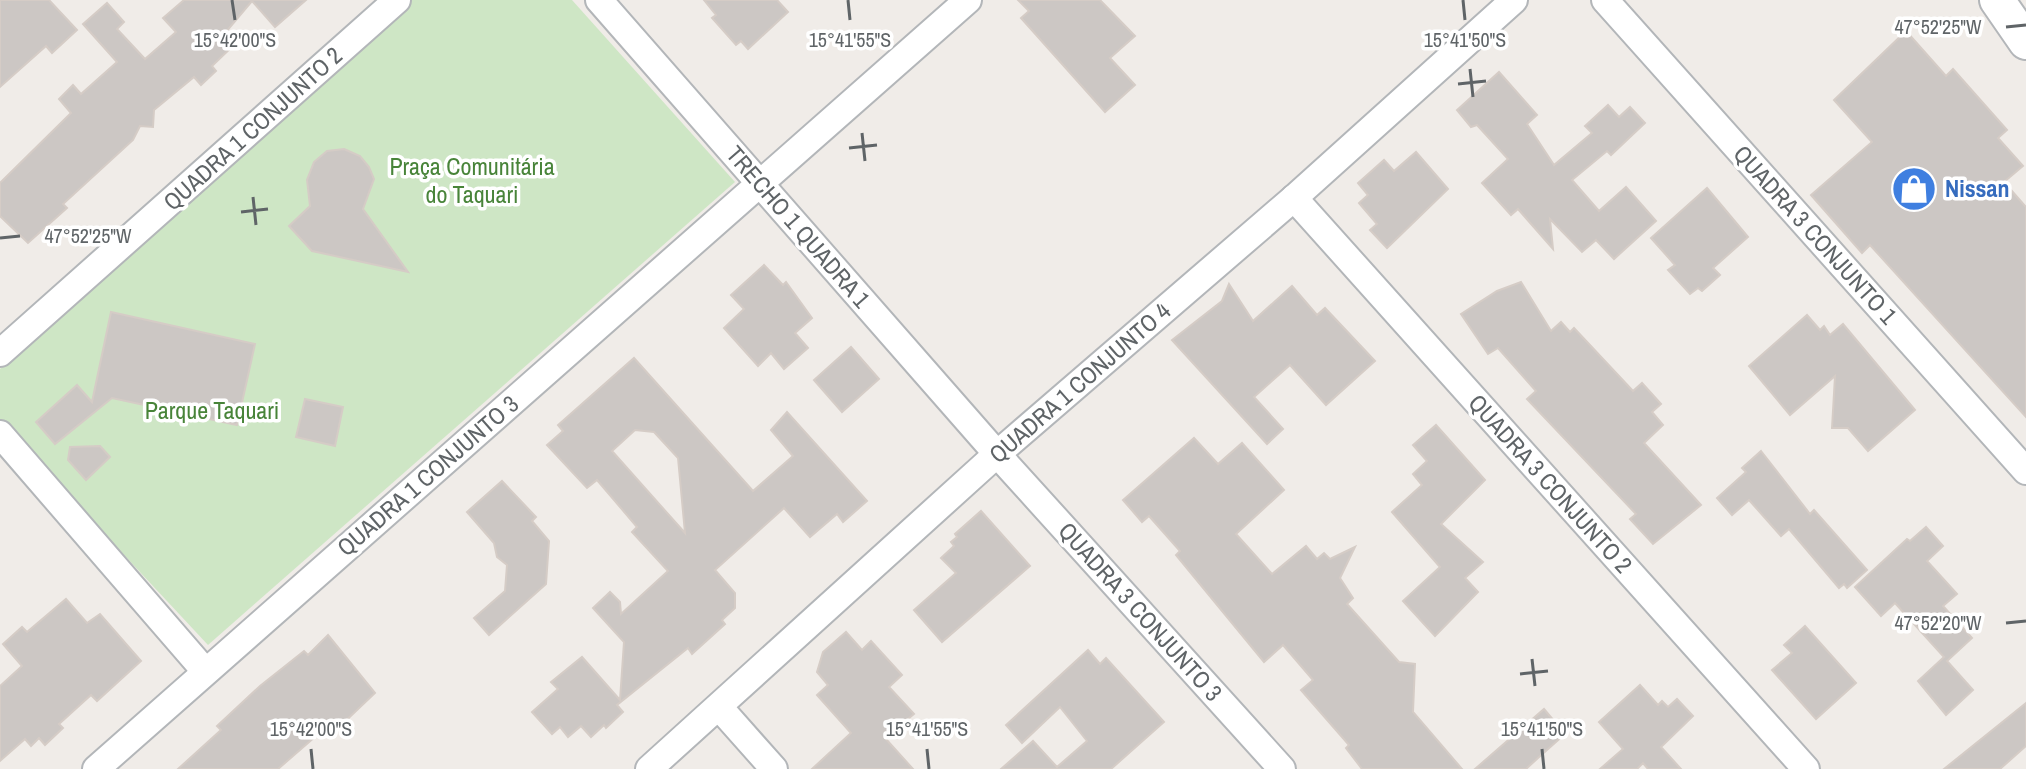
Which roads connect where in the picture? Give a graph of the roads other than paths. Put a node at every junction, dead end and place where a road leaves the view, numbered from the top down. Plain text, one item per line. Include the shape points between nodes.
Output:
1 (397, 0) edge
2 (599, 0) edge
3 (968, 0) edge
4 (1514, 0) edge
5 (1605, 0) edge
6 (1997, 0) edge
7 (2026, 42) edge
8 (760, 184) junction
9 (1294, 198) junction
10 (0, 353) edge
11 (0, 434) edge
12 (997, 454) junction
13 (2026, 471) edge
14 (205, 671) junction
15 (719, 707) junction
16 (96, 769) edge
17 (649, 769) edge
18 (774, 769) edge
19 (1282, 769) edge
20 (1806, 769) edge

1 - 10 street, QUADRA 1 CONJUNTO 2
2 - 8 street, TRECHO 1 QUADRA 1
3 - 8 street, QUADRA 1 CONJUNTO 3
4 - 9 street, QUADRA 1 CONJUNTO 4
5 - 13 street, QUADRA 3 CONJUNTO 1
6 - 7 street
8 - 12 street, TRECHO 1 QUADRA 1
8 - 14 street, QUADRA 1 CONJUNTO 3
9 - 12 street, QUADRA 1 CONJUNTO 4
9 - 20 street, QUADRA 3 CONJUNTO 2
11 - 14 street
12 - 15 street, QUADRA 1 CONJUNTO 4
12 - 19 street, QUADRA 3 CONJUNTO 3
14 - 16 street, QUADRA 1 CONJUNTO 3
15 - 17 street, QUADRA 1 CONJUNTO 4
15 - 18 street

